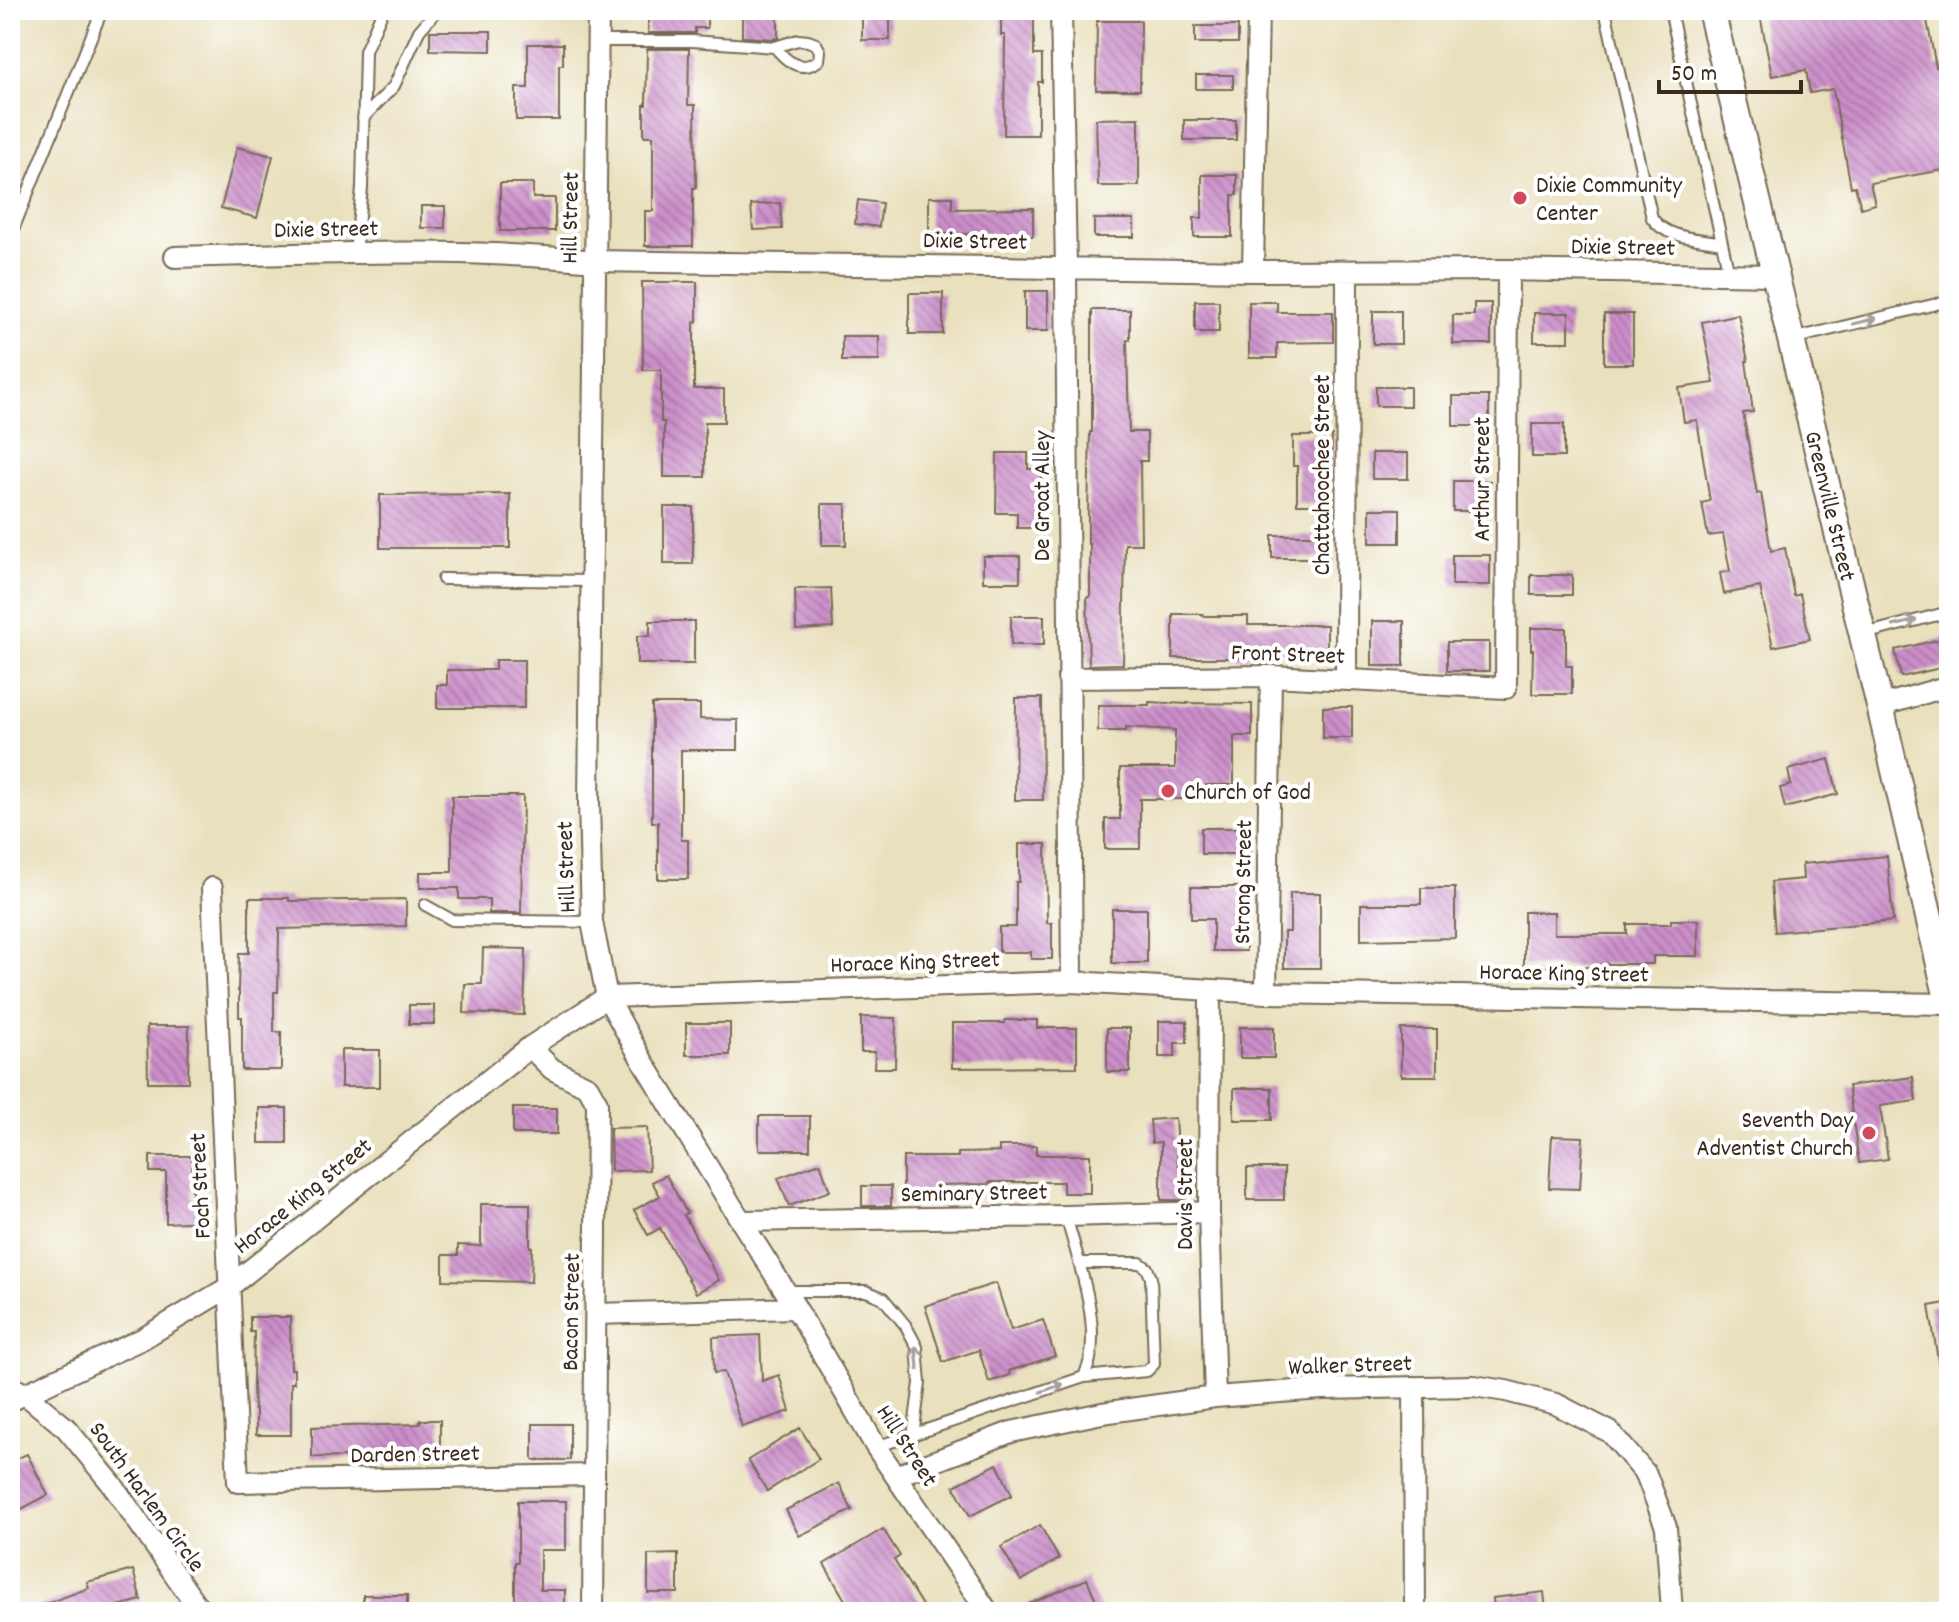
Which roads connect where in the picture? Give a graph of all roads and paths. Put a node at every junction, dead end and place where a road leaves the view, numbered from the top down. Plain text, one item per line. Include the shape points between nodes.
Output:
1 (102, 10) edge
2 (383, 10) edge
3 (437, 10) edge
4 (598, 10) edge
5 (1061, 10) edge
6 (1258, 10) edge
7 (1605, 10) edge
8 (1670, 10) edge
9 (1711, 10) edge
10 (597, 41) junction
11 (775, 47) dead end
12 (363, 118) junction
13 (10, 237) edge
14 (1722, 243) junction
15 (355, 253) junction
16 (175, 257) dead end
17 (595, 261) junction
18 (1066, 268) junction
19 (1508, 270) junction
20 (1253, 271) junction
21 (1347, 271) junction
22 (1729, 274) junction
23 (1774, 275) junction
24 (1949, 301) edge
25 (1790, 340) junction
26 (443, 579) dead end
27 (591, 581) junction
28 (1949, 612) edge
29 (1862, 634) junction
30 (1271, 676) junction
31 (1068, 678) junction
32 (1346, 680) junction
33 (1949, 686) edge
34 (1506, 688) joint
35 (1880, 706) junction
36 (212, 888) dead end
37 (425, 905) dead end
38 (592, 922) junction
39 (1072, 982) junction
40 (1210, 991) junction
41 (1266, 993) junction
42 (607, 997) junction
43 (1949, 1004) edge
44 (530, 1047) junction
45 (1209, 1212) junction
46 (1066, 1216) junction
47 (741, 1221) junction
48 (1079, 1263) junction
49 (229, 1287) junction
50 (791, 1299) junction
51 (596, 1314) junction
52 (1084, 1377) junction
53 (1414, 1387) junction
54 (15, 1394) edge
55 (1215, 1397) junction
56 (913, 1436) junction
57 (876, 1447) junction
58 (593, 1475) junction
59 (896, 1476) junction
60 (238, 1482) joint
61 (201, 1612) edge
62 (593, 1612) edge
63 (988, 1612) edge
64 (1415, 1612) edge
65 (1672, 1612) edge

1 - 13 lane
2 - 12 lane via 365,51
3 - 12 lane via 419,31 394,86
4 - 10 street, Hill Street
5 - 18 street, De Groat Alley
6 - 20 street
7 - 14 lane via 1652,218 1668,233
8 - 14 lane
9 - 23 street, Greenville Street
10 - 11 lane
10 - 17 street, Hill Street
12 - 15 lane
14 - 22 lane
15 - 16 street, Dixie Street
15 - 17 street, Dixie Street via 538,255
17 - 18 street, Dixie Street
17 - 27 street, Hill Street
18 - 20 street, Dixie Street
18 - 31 street, De Groat Alley
19 - 21 street, Dixie Street
19 - 22 street, Dixie Street
19 - 34 street, Arthur Street
20 - 21 street, Dixie Street
21 - 32 street, Chattahoochee Street
22 - 23 street, Dixie Street
23 - 25 street, Greenville Street
25 -> 24 lane
25 - 29 street, Greenville Street
26 - 27 lane
27 - 38 street, Hill Street
29 -> 28 lane
29 - 35 street, Greenville Street
30 - 31 street, Front Street
30 - 32 street, Front Street
30 - 41 street, Strong Street
31 - 39 street, De Groat Alley
32 - 34 street, Front Street
33 - 35 street
35 - 43 street, Greenville Street
36 - 49 street, Foch Street
37 - 38 lane via 452,920
38 - 42 street, Hill Street
39 - 40 street, Horace King Street
39 - 42 street, Horace King Street
40 - 41 street, Horace King Street
40 - 45 street, Davis Street
41 - 43 street, Horace King Street
42 - 44 street, Horace King Street
42 - 47 street, Hill Street
44 - 49 street, Horace King Street
44 - 51 street, Bacon Street via 552,1069 588,1087 597,1103
45 - 46 street, Seminary Street
45 - 55 street, Davis Street
46 - 47 street, Seminary Street
46 - 48 lane
47 - 50 street, Hill Street
48 - 52 lane via 1093,1332
48 - 52 lane via 1140,1263 1151,1278 1154,1364 1147,1371
49 - 54 street, Horace King Street via 142,1339
49 - 60 street, Foch Street
50 - 51 street
56 -> 50 lane via 920,1383 917,1347 883,1298 866,1291
50 - 57 street, Hill Street
51 - 58 street, Bacon Street
56 -> 52 lane
53 - 55 street, Walker Street
53 - 64 street
53 - 65 street, Walker Street via 1506,1391 1556,1404 1610,1432 1646,1474 1666,1527
54 - 61 street, South Harlem Circle via 66,1428
55 - 59 street, Walker Street via 1011,1432
56 - 57 lane
57 - 59 street, Hill Street
58 - 60 street, Darden Street
58 - 62 street, Bacon Street
59 - 63 street, Hill Street

